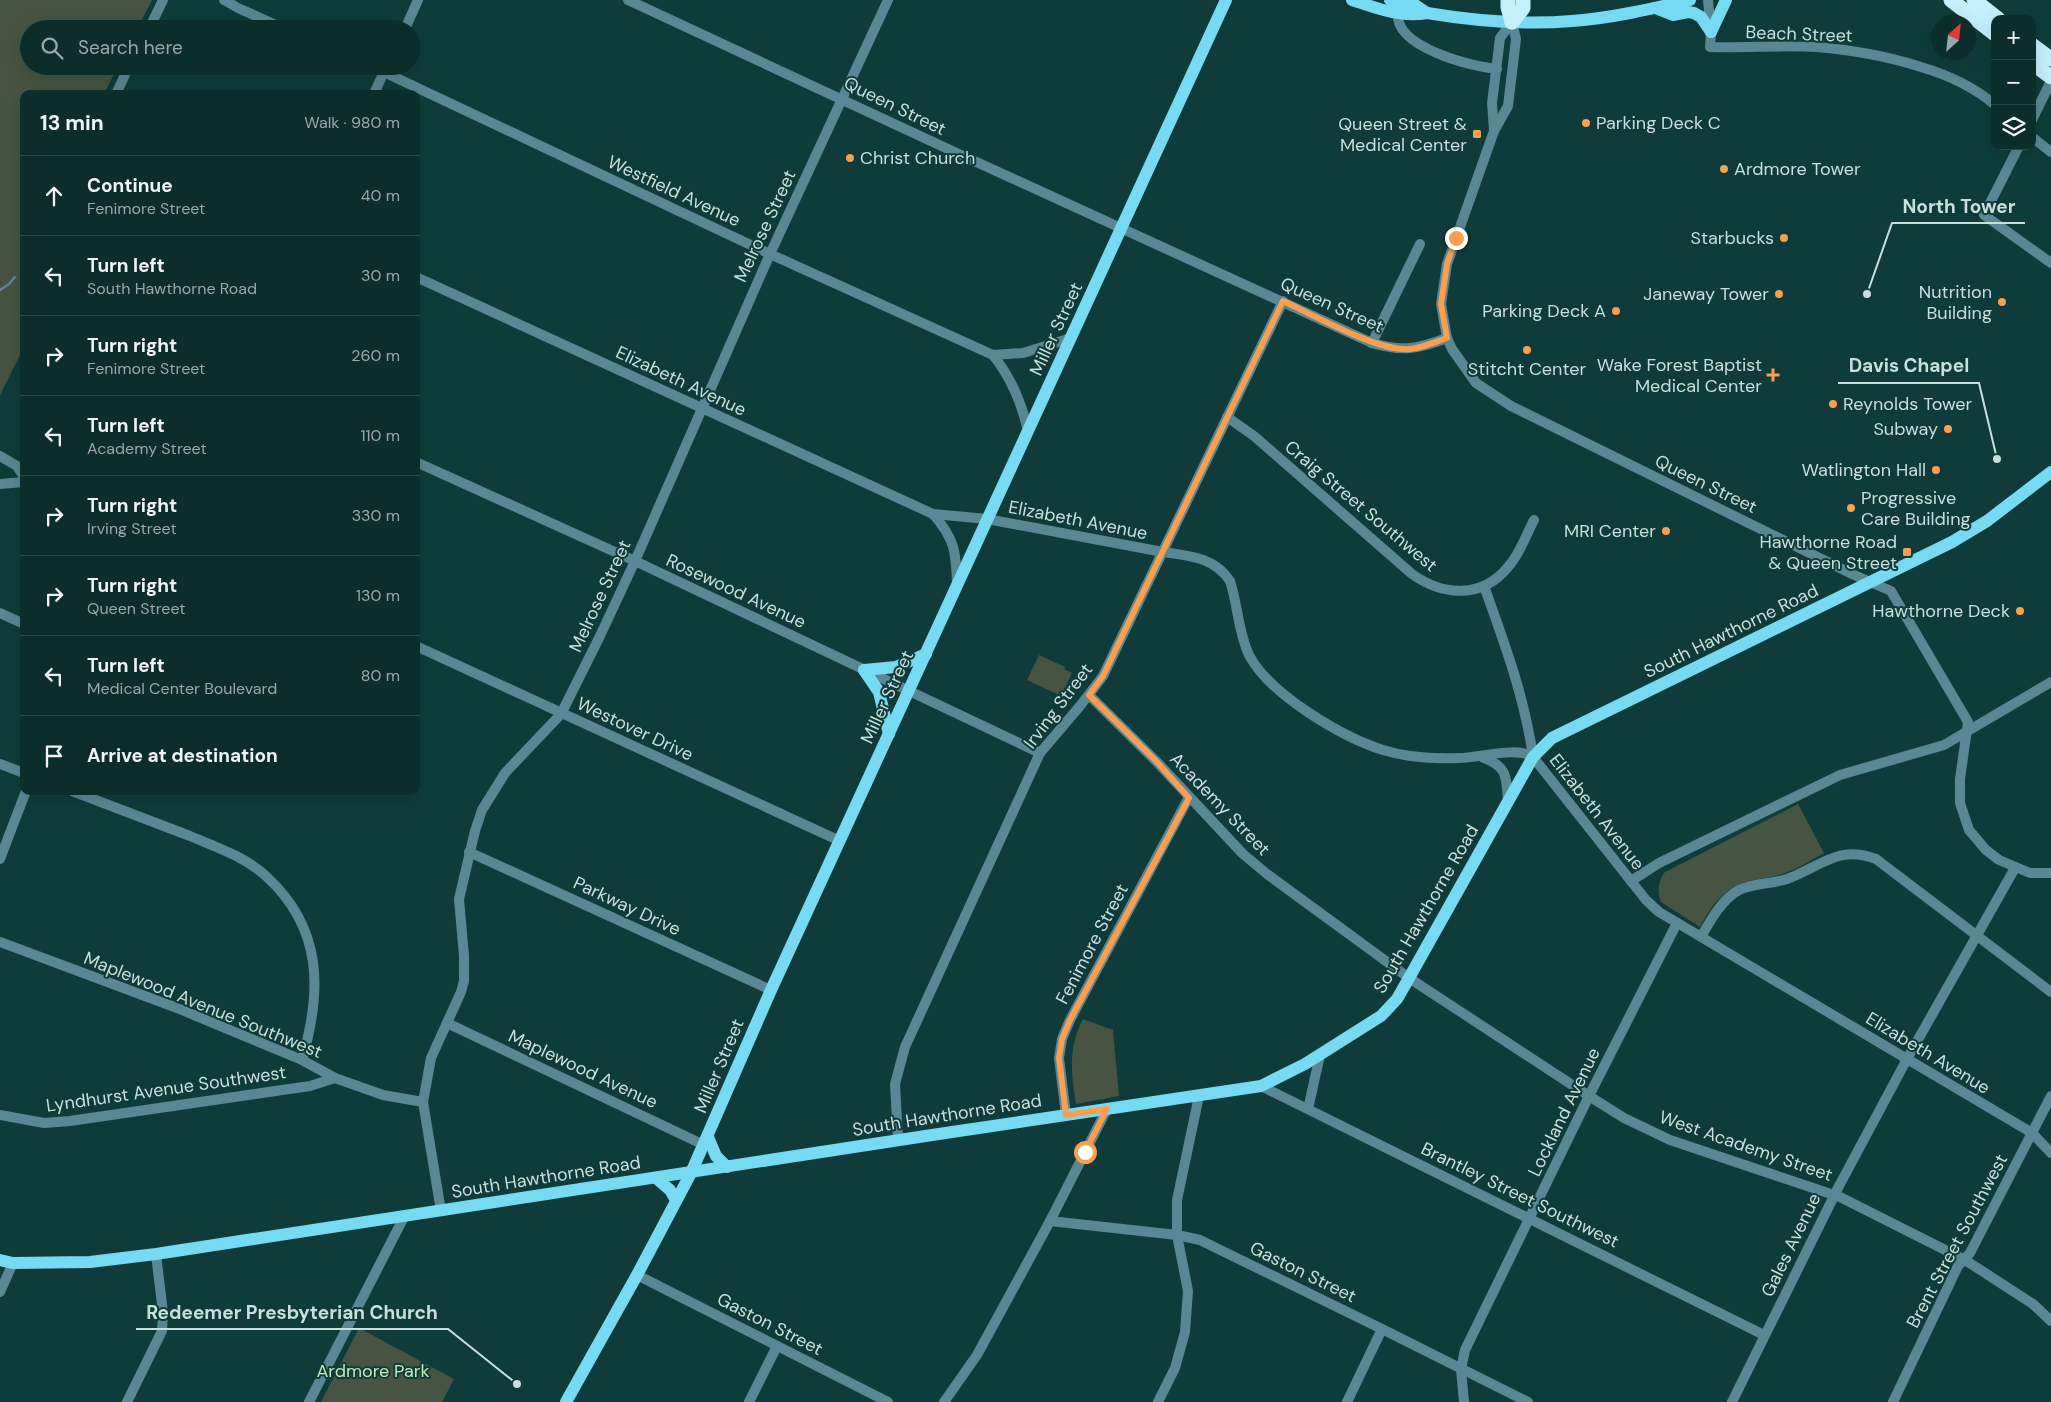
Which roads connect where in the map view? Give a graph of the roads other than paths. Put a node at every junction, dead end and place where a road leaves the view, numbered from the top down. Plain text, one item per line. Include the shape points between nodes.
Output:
1 (163, 0) edge
2 (224, 0) edge
3 (418, 0) edge
4 (628, 0) edge
5 (888, 0) edge
6 (1226, 0) edge
7 (1352, 0) edge
8 (1390, 0) edge
9 (1508, 0) edge
10 (1523, 0) edge
11 (1690, 0) edge
12 (1708, 0) edge
13 (1726, 0) edge
14 (1951, 0) edge
15 (1974, 0) edge
16 (645, 3) edge
17 (1655, 8) junction
18 (1426, 13) junction
19 (1398, 14) junction
20 (1993, 15) edge
21 (153, 20) edge
22 (265, 20) edge
23 (408, 20) edge
24 (1512, 22) junction
25 (1991, 31) edge
26 (1711, 32) junction
27 (2036, 48) edge
28 (2051, 59) edge
29 (2036, 66) edge
30 (1497, 69) junction
31 (126, 75) edge
32 (382, 75) edge
33 (397, 75) edge
34 (2051, 77) edge
35 (2051, 81) edge
36 (118, 90) edge
37 (376, 90) edge
38 (842, 98) junction
39 (1991, 102) edge
40 (2036, 112) edge
41 (1494, 131) junction
42 (2036, 140) edge
43 (2017, 150) edge
44 (2051, 152) edge
45 (1122, 228) junction
46 (1420, 244) dead end
47 (770, 254) junction
48 (2051, 263) edge
49 (420, 279) edge
50 (1283, 301) junction
51 (1071, 338) junction
52 (1447, 338) junction
53 (1372, 343) junction
54 (993, 355) junction
55 (702, 408) junction
56 (1227, 417) junction
57 (1028, 430) junction
58 (0, 456) edge
59 (420, 464) edge
60 (20, 471) edge
61 (2051, 472) edge
62 (20, 482) edge
63 (0, 484) edge
64 (933, 514) junction
65 (987, 519) junction
66 (1534, 520) dead end
67 (1163, 552) junction
68 (635, 562) junction
69 (1870, 582) junction
70 (958, 584) junction
71 (1484, 586) junction
72 (0, 613) edge
73 (20, 622) edge
74 (420, 648) edge
75 (926, 654) junction
76 (864, 670) junction
77 (2051, 682) edge
78 (909, 692) junction
79 (1089, 695) junction
80 (561, 714) junction
81 (1966, 733) junction
82 (889, 734) junction
83 (1040, 753) junction
84 (1481, 757) junction
85 (1533, 757) junction
86 (0, 764) edge
87 (20, 772) edge
88 (24, 795) edge
89 (83, 795) edge
90 (1189, 798) junction
91 (1508, 801) junction
92 (840, 841) junction
93 (469, 852) junction
94 (0, 859) edge
95 (2015, 868) junction
96 (2051, 873) edge
97 (1631, 881) junction
98 (1677, 923) junction
99 (1977, 935) junction
100 (1701, 937) junction
101 (0, 942) edge
102 (1409, 978) junction
103 (771, 990) junction
104 (2051, 992) edge
105 (447, 1023) junction
106 (1320, 1055) junction
107 (1907, 1059) junction
108 (302, 1060) junction
109 (335, 1078) junction
110 (1261, 1086) junction
111 (1199, 1096) junction
112 (1589, 1096) junction
113 (2051, 1096) edge
114 (423, 1102) junction
115 (1107, 1109) junction
116 (1308, 1109) junction
117 (0, 1115) edge
118 (1066, 1115) junction
119 (2032, 1133) junction
120 (898, 1140) junction
121 (706, 1141) junction
122 (2051, 1153) edge
123 (727, 1167) junction
124 (691, 1172) junction
125 (656, 1178) junction
126 (1834, 1194) junction
127 (676, 1200) junction
128 (440, 1211) junction
129 (404, 1216) junction
130 (1530, 1218) junction
131 (1050, 1221) junction
132 (1177, 1235) junction
133 (156, 1254) junction
134 (0, 1260) edge
135 (1964, 1260) junction
136 (14, 1263) junction
137 (637, 1275) junction
138 (0, 1292) edge
139 (2051, 1321) edge
140 (1382, 1329) junction
141 (1764, 1335) junction
142 (777, 1346) junction
143 (1461, 1369) junction
144 (127, 1402) edge
145 (310, 1402) edge
146 (566, 1402) edge
147 (749, 1402) edge
148 (888, 1402) edge
149 (944, 1402) edge
150 (1158, 1402) edge
151 (1347, 1402) edge
152 (1464, 1402) edge
153 (1528, 1402) edge
154 (1732, 1402) edge
155 (1893, 1402) edge

1 - 21 street
2 - 22 street
3 - 23 street
4 - 16 street, Queen Street
5 - 38 street, Melrose Street
6 - 45 main road, Miller Street
7 - 19 main road
8 - 18 main road via 1415,6
9 - 24 highway
10 - 24 highway via 1522,8
11 - 17 main road
12 - 26 street
13 - 26 main road
14 - 25 highway
15 - 20 highway
16 - 38 street, Queen Street
17 - 24 main road via 1573,21
17 - 26 main road via 1673,15 1694,13 1701,17
18 - 19 main road via 1413,16
18 - 24 main road
19 - 30 street via 1401,27 1420,44 1472,66
24 - 30 street via 1500,38
24 - 41 street via 1516,39 1508,106
26 - 39 street, Beach Street via 1710,47 1814,47 1880,56 1953,79
27 - 28 highway
29 - 34 highway
30 - 41 street via 1492,103
31 - 36 street
32 - 37 street
33 - 47 street, Westfield Avenue
35 - 40 street
38 - 45 street, Queen Street
38 - 47 street, Melrose Street
41 - 52 street via 1447,264 1441,304
42 - 44 street
43 - 48 street via 1984,215
45 - 50 street, Queen Street
45 - 51 main road, Miller Street
46 - 53 street
47 - 54 street, Westfield Avenue
47 - 55 street, Melrose Street
49 - 55 street, Elizabeth Avenue
50 - 53 street, Queen Street
50 - 56 street, Irving Street
51 - 54 street, Westfield Avenue via 1023,353
51 - 57 main road, Miller Street
52 - 53 street, Queen Street via 1410,350
52 - 69 street, Queen Street via 1476,383 1511,406
54 - 57 street, Westfield Avenue via 1017,391
55 - 64 street, Elizabeth Avenue
55 - 68 street, Melrose Street
56 - 67 street, Irving Street
56 - 71 street, Craig Street Southwest via 1254,436 1425,583 1450,592
57 - 65 main road, Miller Street
58 - 60 street
59 - 68 street, Rosewood Avenue
61 - 69 main road, South Hawthorne Road via 1969,532
62 - 63 street
64 - 65 street, Elizabeth Avenue
64 - 70 street, Elizabeth Avenue via 950,535
65 - 67 street, Elizabeth Avenue
65 - 70 main road, Miller Street
66 - 71 street, Craig Street Southwest via 1508,568
67 - 79 street, Irving Street via 1103,676
67 - 84 street, Elizabeth Avenue via 1202,558 1226,574 1250,657 1274,685 1306,711 1383,750 1424,758
68 - 76 street, Rosewood Avenue
68 - 80 street, Melrose Street
69 - 81 street, Queen Street via 1892,591 1968,722
69 - 85 main road, South Hawthorne Road via 1552,738
70 - 75 main road, Miller Street
71 - 85 street via 1506,647 1529,730
72 - 73 street
74 - 80 street, Westover Drive
75 - 76 main road via 896,667
75 - 78 main road, Miller Street
76 - 78 street, Rosewood Avenue
76 - 82 main road via 880,692
77 - 81 street
78 - 82 main road, Miller Street
78 - 83 street, Rosewood Avenue
79 - 83 street, Irving Street
79 - 90 street, Academy Street
80 - 92 street, Westover Drive
80 - 93 street, Melrose Street via 519,756 493,791 482,810
81 - 95 street, Queen Street via 1960,803 1969,830 1986,850
81 - 97 street via 1944,744 1840,775 1667,859
82 - 92 main road, Miller Street
83 - 120 street, Irving Street via 905,1047 895,1084
84 - 85 street, Elizabeth Avenue via 1517,752 1526,752
84 - 91 street via 1497,763 1504,772
85 - 91 main road, South Hawthorne Road
85 - 97 street, Elizabeth Avenue
86 - 87 street
88 - 94 street
89 - 108 street via 239,858 278,888 303,926 314,966 312,1027
90 - 102 street, Academy Street via 1261,869
90 - 118 street, Fenimore Street via 1062,1039 1059,1058
91 - 102 main road, South Hawthorne Road
92 - 103 main road, Miller Street
93 - 103 street, Parkway Drive
93 - 105 street, Melrose Street via 459,898 464,981
95 - 96 street, Queen Street via 2030,873
95 - 99 street, Gales Avenue
97 - 98 street, Elizabeth Avenue via 1659,912
98 - 100 street, Elizabeth Avenue
98 - 112 street, Lockland Avenue
99 - 100 street via 1876,859 1865,854 1848,853 1787,878 1739,890 1723,903
99 - 104 street
99 - 107 street, Gales Avenue
100 - 107 street, Elizabeth Avenue
101 - 108 street, Maplewood Avenue Southwest via 177,1008
102 - 106 main road, South Hawthorne Road via 1397,999 1381,1016
102 - 112 street, West Academy Street
103 - 121 main road, Miller Street
105 - 114 street, Melrose Street via 431,1058
105 - 121 street, Maplewood Avenue
106 - 110 main road, South Hawthorne Road
106 - 116 street
107 - 119 street, Elizabeth Avenue
107 - 126 street, Gales Avenue
108 - 109 street, Maplewood Avenue Southwest
109 - 114 street, Maplewood Avenue Southwest via 383,1095
109 - 117 street, Lyndhurst Avenue Southwest via 310,1086 70,1121 44,1123
110 - 111 main road, South Hawthorne Road
110 - 116 street, Brantley Street Southwest
111 - 115 main road, South Hawthorne Road
111 - 132 street via 1179,1187
112 - 126 street, West Academy Street via 1624,1118 1670,1140
112 - 130 street, Lockland Avenue
113 - 119 street, Brent Street Southwest
114 - 128 street, Melrose Street
115 - 118 main road, South Hawthorne Road
115 - 131 street
116 - 130 street, Brantley Street Southwest
118 - 120 main road, South Hawthorne Road
119 - 122 street, Elizabeth Avenue
119 - 135 street, Brent Street Southwest
120 - 123 main road, South Hawthorne Road
121 - 123 main road
121 - 124 main road, Miller Street
123 - 124 main road, South Hawthorne Road
124 - 125 main road, South Hawthorne Road
124 - 127 main road, Miller Street
125 - 127 main road
125 - 128 main road, South Hawthorne Road
126 - 135 street, West Academy Street
126 - 141 street, Gales Avenue
127 - 137 main road, Miller Street
128 - 129 main road, South Hawthorne Road
129 - 133 main road, South Hawthorne Road
129 - 145 street
130 - 141 street, Brantley Street Southwest
130 - 143 street, Lockland Avenue via 1465,1350
131 - 132 street, Gaston Street
131 - 149 street via 977,1355
132 - 140 street, Gaston Street via 1200,1240
132 - 150 street via 1187,1279 1187,1312 1180,1353
133 - 136 main road, South Hawthorne Road via 90,1262
133 - 144 street via 164,1313 162,1331
134 - 136 main road, South Hawthorne Road
135 - 139 street, West Academy Street via 2033,1304
135 - 155 street, Brent Street Southwest via 1958,1266
136 - 138 street
137 - 142 street, Gaston Street
137 - 146 main road, Miller Street
140 - 143 street, Gaston Street
140 - 151 street
141 - 154 street, Gales Avenue
142 - 147 street
142 - 148 street, Gaston Street
143 - 152 street, Lockland Avenue
143 - 153 street, Gaston Street

